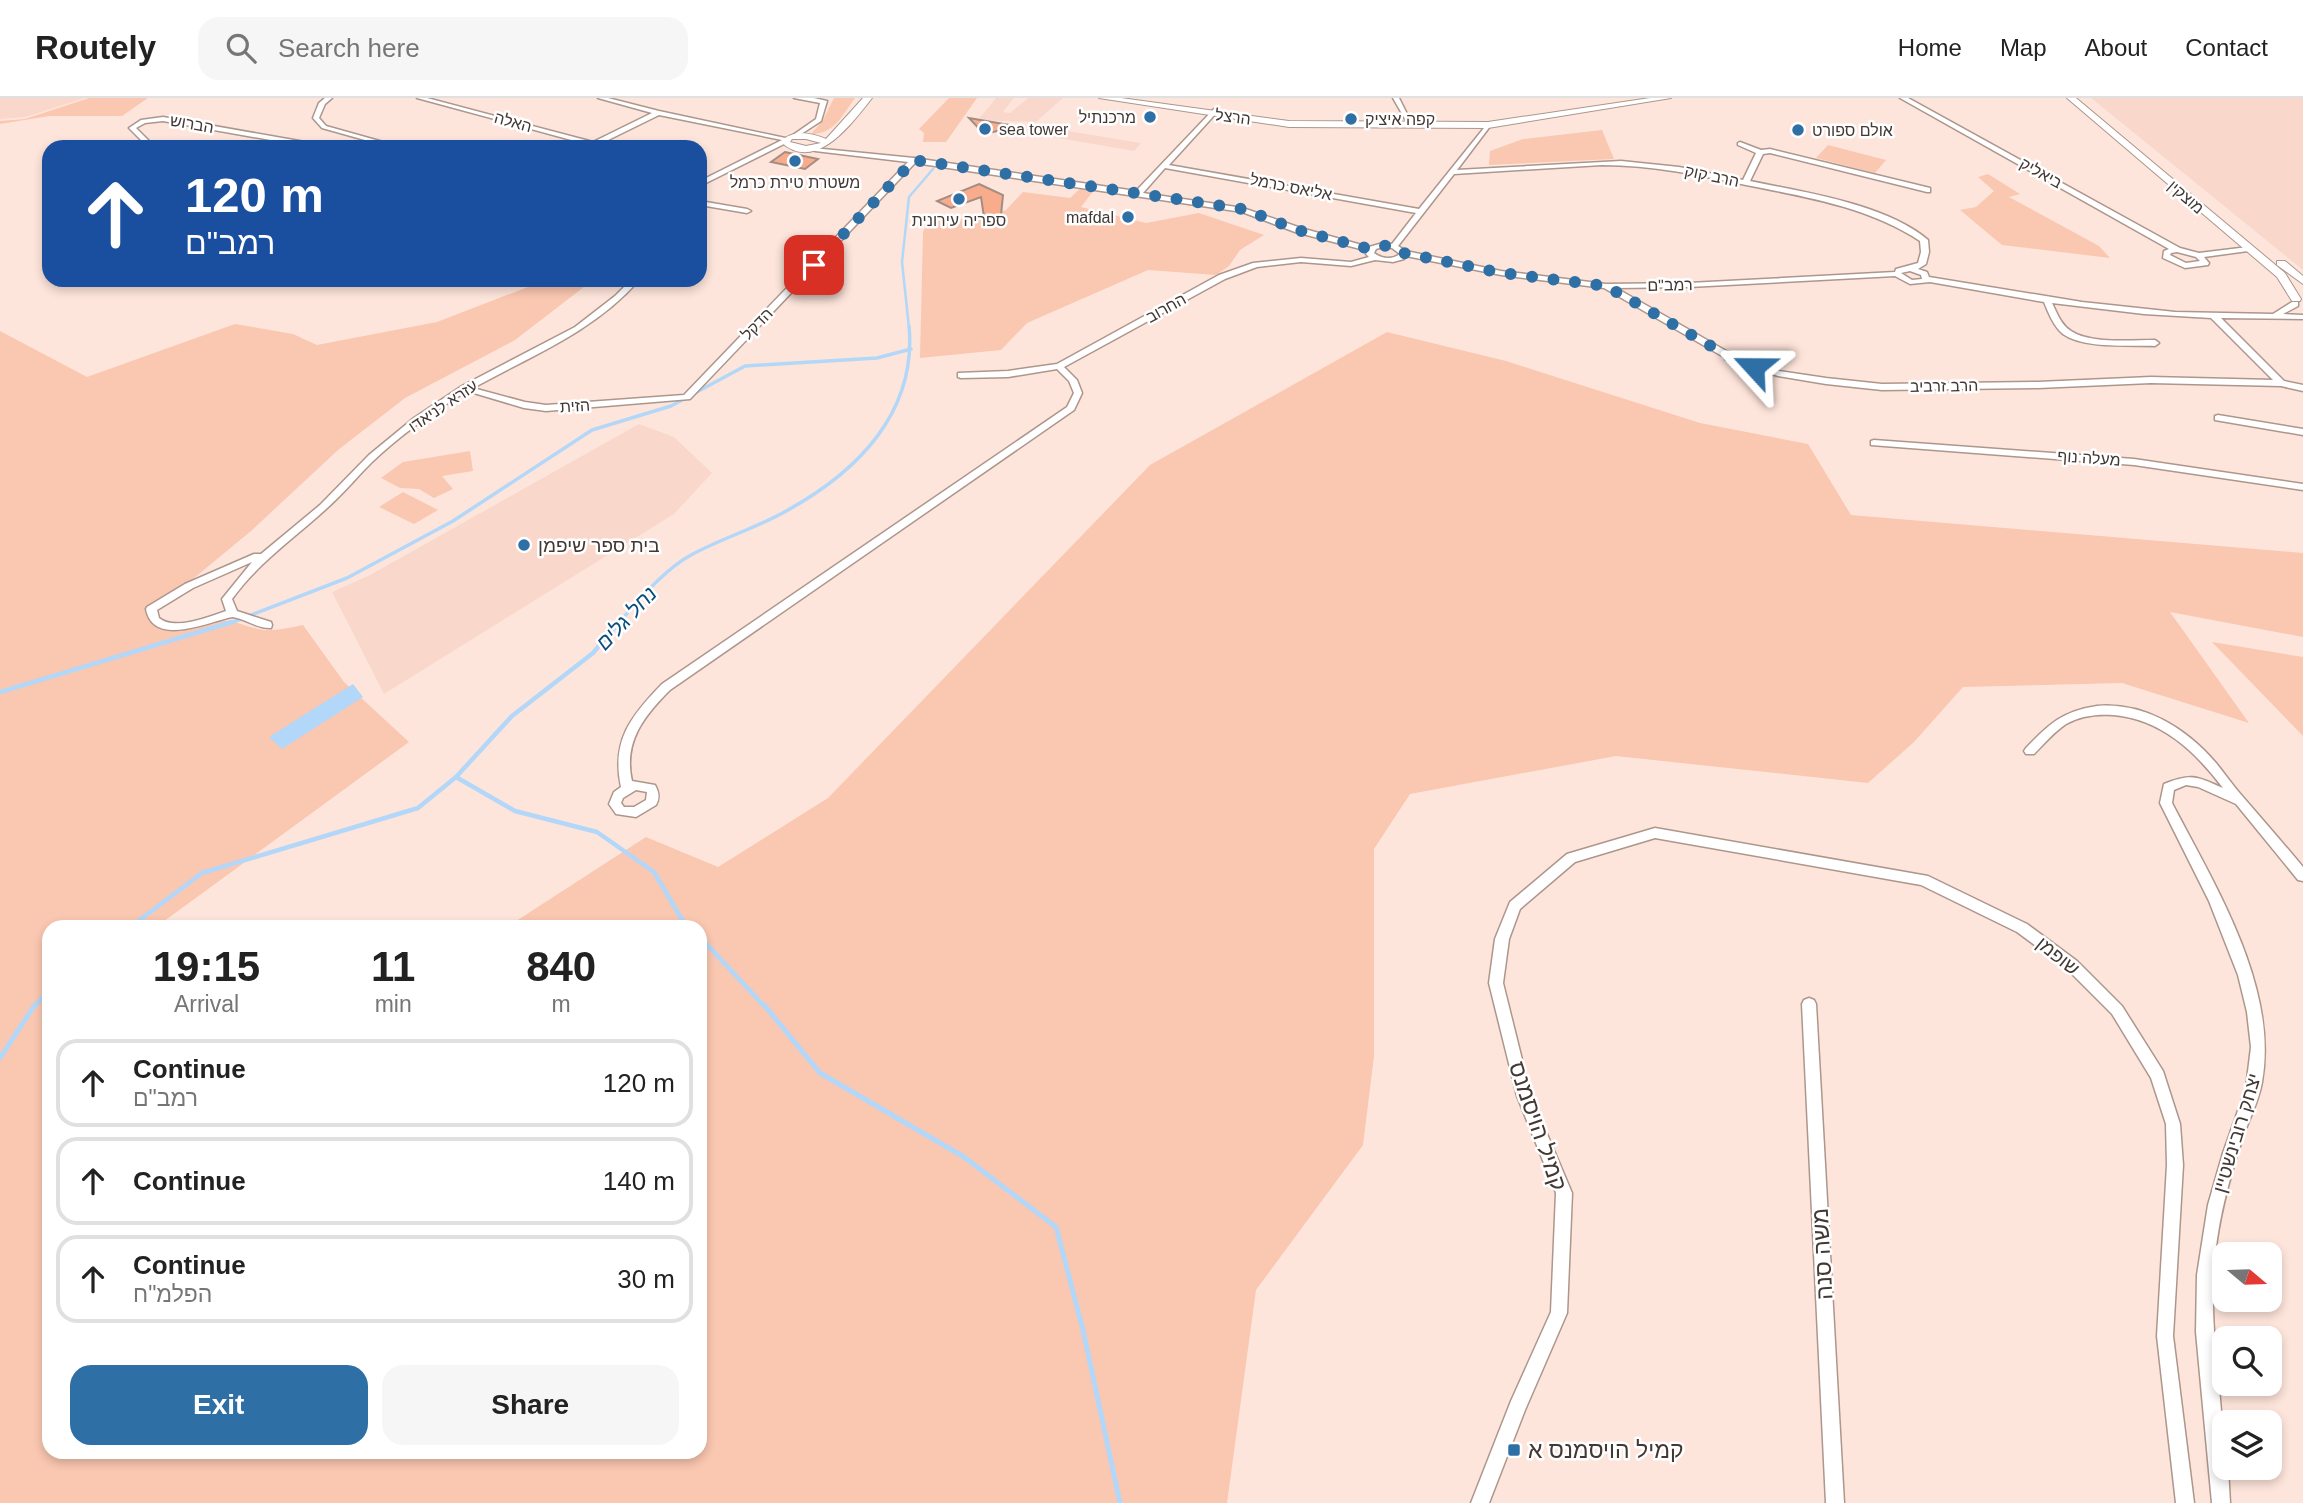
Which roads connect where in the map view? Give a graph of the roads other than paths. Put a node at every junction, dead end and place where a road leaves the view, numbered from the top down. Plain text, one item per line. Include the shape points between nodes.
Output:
1 (329, 98) edge
2 (420, 98) edge
3 (601, 98) edge
4 (797, 98) edge
5 (862, 98) edge
6 (868, 98) edge
7 (1103, 98) edge
8 (1137, 98) edge
9 (1396, 98) edge
10 (1646, 98) edge
11 (1667, 98) edge
12 (1903, 98) edge
13 (2071, 98) edge
14 (2083, 98) edge
15 (1214, 112) junction
16 (658, 113) junction
17 (1411, 125) junction
18 (1488, 125) junction
19 (818, 138) junction
20 (145, 140) edge
21 (280, 140) edge
22 (370, 140) edge
23 (579, 140) edge
24 (602, 140) edge
25 (790, 140) junction
26 (827, 144) junction
27 (1740, 144) dead end
28 (815, 149) junction
29 (770, 150) joint
30 (852, 152) junction
31 (1760, 152) junction
32 (914, 160) junction
33 (1164, 166) junction
34 (1454, 172) junction
35 (707, 174) edge
36 (713, 176) junction
37 (707, 180) edge
38 (1745, 183) junction
39 (1927, 190) dead end
40 (1139, 192) junction
41 (707, 204) edge
42 (747, 211) dead end
43 (1419, 211) junction
44 (1394, 246) junction
45 (1370, 249) junction
46 (2248, 249) junction
47 (2177, 250) junction
48 (1404, 253) junction
49 (2199, 255) junction
50 (1375, 258) junction
51 (1911, 270) junction
52 (1897, 274) junction
53 (1927, 279) junction
54 (2303, 281) edge
55 (1606, 286) junction
56 (629, 287) edge
57 (2047, 300) junction
58 (2299, 302) edge
59 (2214, 316) junction
60 (2274, 316) junction
61 (2303, 317) edge
62 (2155, 343) dead end
63 (1059, 366) junction
64 (961, 375) dead end
65 (2281, 383) junction
66 (465, 388) junction
67 (2303, 388) edge
68 (687, 397) joint
69 (2218, 418) dead end
70 (2303, 432) edge
71 (1874, 443) dead end
72 (2303, 487) edge
73 (265, 553) junction
74 (232, 613) junction
75 (267, 625) dead end
76 (2030, 751) dead end
77 (627, 788) dead end
78 (2240, 801) junction
79 (2303, 876) edge
80 (1515, 906) joint
81 (1809, 1004) dead end
82 (1480, 1503) edge
83 (1835, 1503) edge
84 (2185, 1503) edge
85 (2221, 1503) edge

1 - 22 street via 316,111 319,123
2 - 23 street, האלה
3 - 16 street
4 - 25 street via 824,101 819,120
5 - 19 street via 833,132
6 - 26 street
7 - 15 street, הרצל
8 - 15 street, הרצל
9 - 17 street
10 - 18 street, הרצל
11 - 18 street, הרצל
12 - 47 street, ביאליק
13 - 46 street, מוצקין
14 - 54 street, מוצקין
15 - 17 street, הרצל via 1289,124
15 - 33 street
16 - 24 street
16 - 25 street
17 - 18 street, הרצל
18 - 34 street
19 - 25 street
19 - 26 street
20 - 21 street, הברוש via 132,128 156,119
25 - 28 street
25 - 29 street
26 - 28 street
26 - 30 street
27 - 31 street
28 - 30 street
29 - 36 street
30 - 32 street
31 - 38 street
31 - 39 street
32 - 40 street
32 - 68 street, הדקל
33 - 40 street
33 - 43 street, אליאס כרמל
34 - 38 street, הרב קוק via 1603,162 1668,166
34 - 43 street
35 - 36 street
36 - 37 street
38 - 51 street, הרב קוק via 1847,206 1911,230 1924,240 1926,252 1922,264
40 - 45 street via 1243,209 1298,230
41 - 42 street
43 - 44 street
44 - 45 street
44 - 48 street
45 - 50 street
46 - 49 street
46 - 58 street, מוצקין via 2281,275
47 - 49 street, ביאליק
47 - 49 street via 2166,253 2179,264 2202,265 2205,261
48 - 50 street via 1394,260
48 - 55 street, רמב"ם via 1502,273
50 - 63 street, החרוב via 1351,264 1301,260 1256,265 1222,277
51 - 52 street, רמב"ם
51 - 53 street, רמב"ם
52 - 53 street, רמב"ם via 1910,282
52 - 55 street, רמב"ם
53 - 57 street, רמב"ם
55 - 65 street, הרב זרביב via 1732,358 1777,373 1826,381 1882,387 2151,380
56 - 66 street, עזרא לניאדו via 577,328
57 - 59 street, רמב"ם
57 - 62 street via 2069,334
58 - 60 street, רמב"ם
59 - 60 street, רמב"ם
59 - 65 street
60 - 61 street, רמב"ם
63 - 64 street, החרוב
63 - 77 street via 1078,393 1071,408 666,687 639,714 624,745 621,769
65 - 67 street, הרב זרביב
66 - 68 street, הזית via 546,408
66 - 73 street, עזרא לניאדו via 371,458 324,506
69 - 70 street
71 - 72 street, מעלה נוף via 2134,462
73 - 74 street, עזרא לניאדו via 228,599
73 - 74 street, עזרא לניאדו via 189,586 151,609 154,620 171,626
74 - 75 street
76 - 78 street via 2059,723 2088,710 2126,710 2185,737
78 - 79 street, יצחק רובינשטיין
78 - 85 street, יצחק רובינשטיין via 2185,780 2168,787 2166,803 2230,933 2258,1027 2255,1082 2219,1191 2204,1278 2205,1340
80 - 82 street, קמיל הויסמנס via 1502,939 1496,983 1524,1096 1564,1193 1559,1313
80 - 84 street, שופמן via 1571,858 1656,833 1923,880 2022,928 2072,965 2117,1010 2158,1076 2173,1124 2175,1165 2165,1336
81 - 83 street, משה סנה

